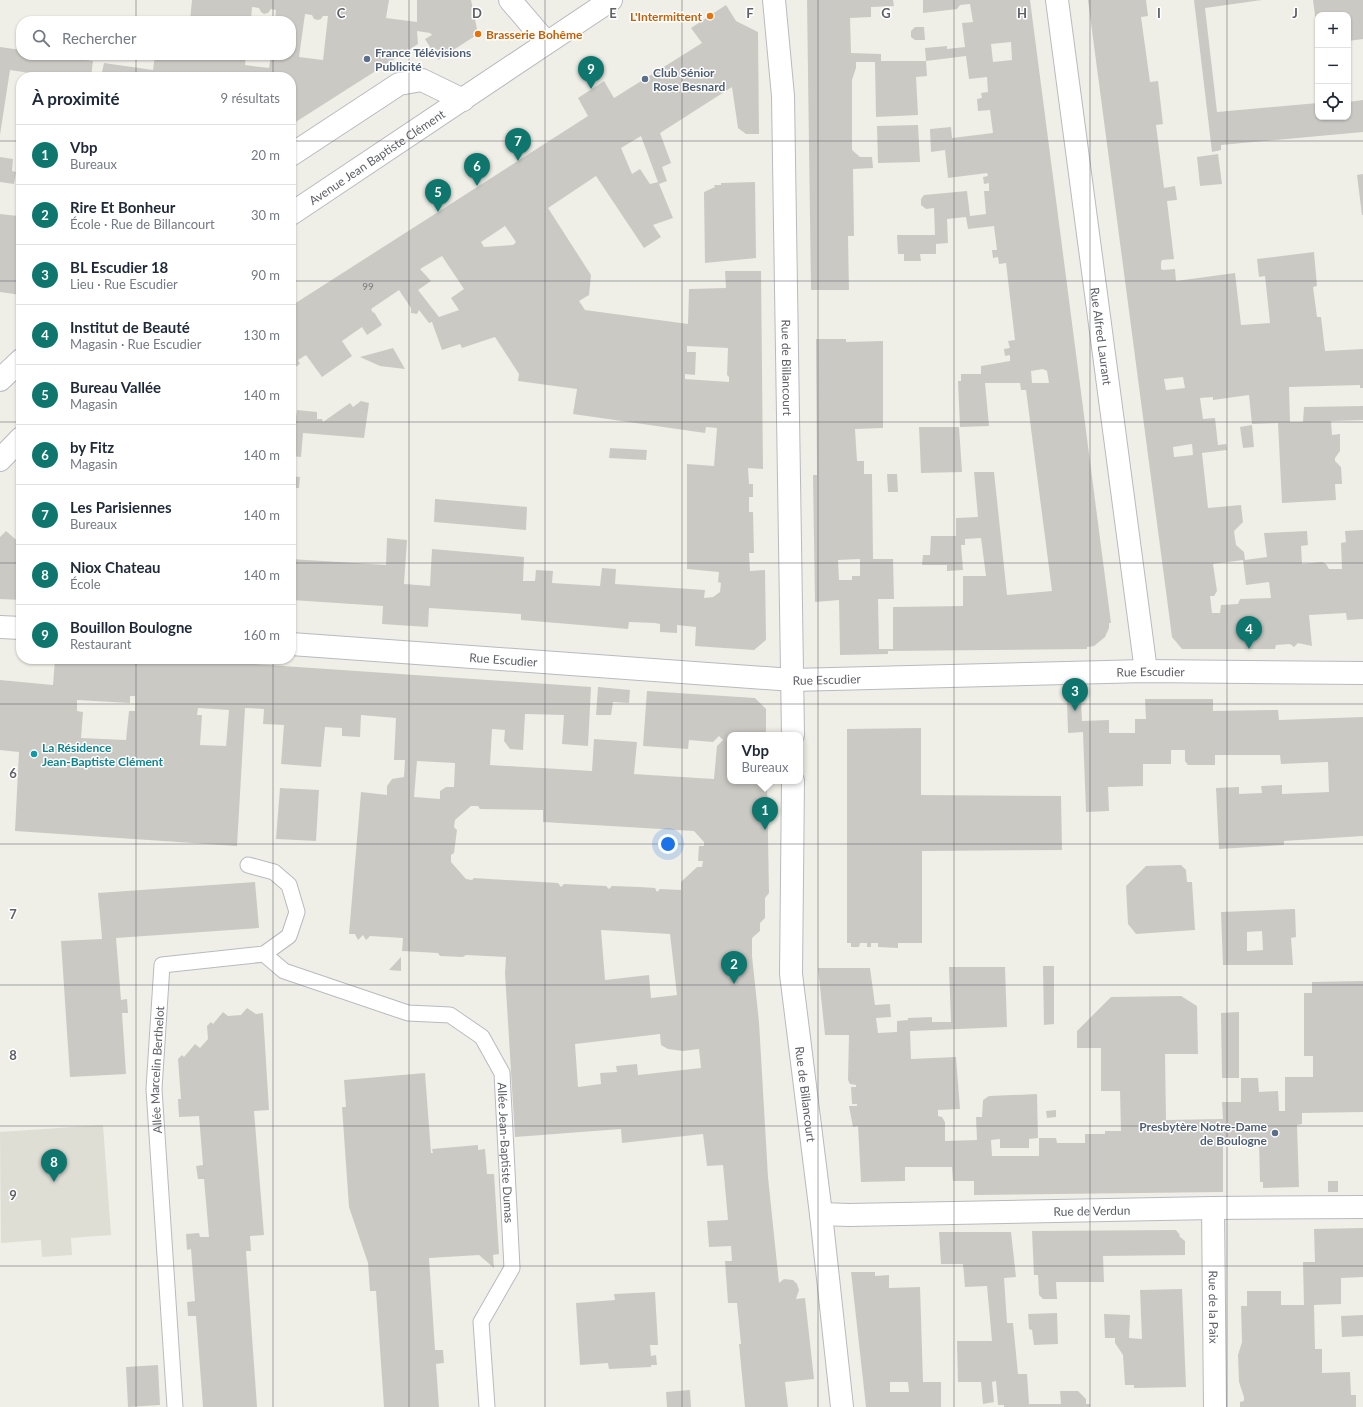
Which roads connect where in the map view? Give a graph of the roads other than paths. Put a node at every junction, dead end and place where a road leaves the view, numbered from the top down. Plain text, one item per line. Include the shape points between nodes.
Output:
1 (510, 0) edge
2 (611, 0) edge
3 (774, 0) edge
4 (1058, 0) edge
5 (546, 42) junction
6 (463, 100) junction
7 (296, 152) edge
8 (296, 211) edge
9 (16, 365) edge
10 (0, 380) edge
11 (16, 443) edge
12 (0, 460) edge
13 (0, 627) edge
14 (16, 628) edge
15 (296, 644) edge
16 (1146, 671) junction
17 (1363, 673) edge
18 (793, 680) junction
19 (793, 732) edge
20 (793, 784) edge
21 (248, 865) dead end
22 (264, 954) junction
23 (1363, 1207) edge
24 (1213, 1208) junction
25 (821, 1214) junction
26 (175, 1407) edge
27 (487, 1407) edge
28 (842, 1407) edge
29 (1214, 1407) edge

1 - 5 street
2 - 5 street, Avenue Jean Baptiste Clément
3 - 18 street, Rue de Billancourt via 782,96
4 - 16 street, Rue Alfred Laurant
5 - 6 street, Avenue Jean Baptiste Clément
6 - 7 street, Avenue Jean Baptiste Clément via 422,80 399,84
6 - 8 street, Avenue Jean Baptiste Clément
9 - 10 street
11 - 12 street
13 - 14 street
15 - 18 street, Rue Escudier
16 - 17 street, Rue Escudier
16 - 18 street, Rue Escudier
18 - 19 street, Rue de Billancourt
20 - 25 street, Rue de Billancourt via 791,974
21 - 22 lane, Allée Marcelin Berthelot via 274,872 289,885 297,912 289,936
22 - 26 lane, Allée Marcelin Berthelot via 162,965 154,1089
22 - 27 lane, Allée Jean-Baptiste Dumas via 284,971 408,1013 450,1015 482,1037 502,1073 512,1268 481,1322
23 - 24 street, Rue de Verdun
24 - 25 street, Rue de Verdun
24 - 29 street, Rue de la Paix
25 - 28 street, Rue de Billancourt

